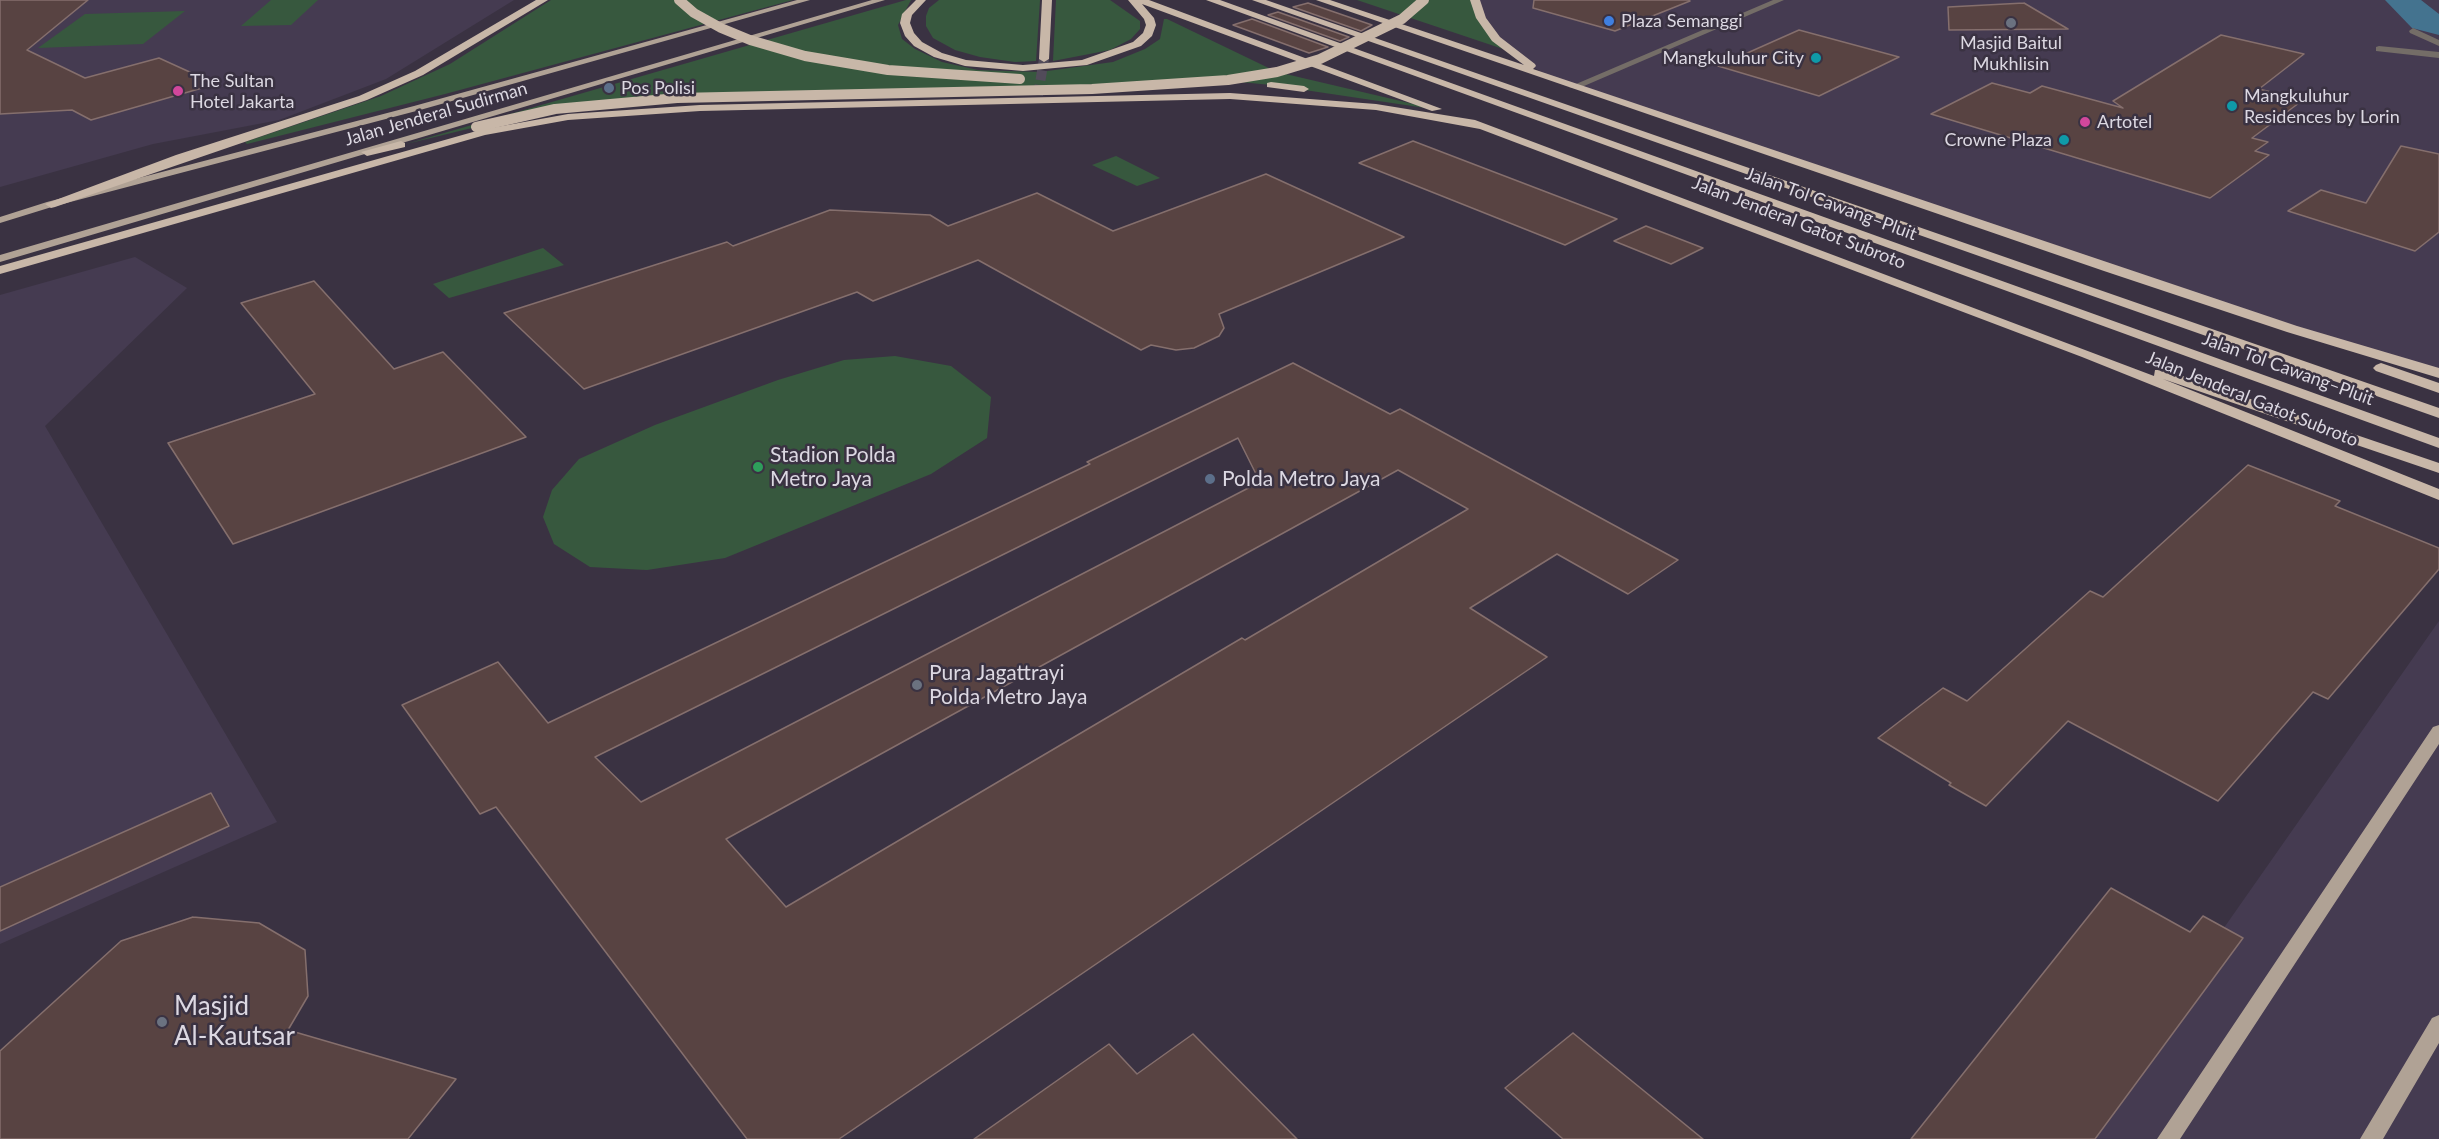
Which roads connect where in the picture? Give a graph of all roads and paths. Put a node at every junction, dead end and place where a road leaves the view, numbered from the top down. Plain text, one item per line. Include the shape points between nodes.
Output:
1 (543, 0) edge
2 (679, 0) edge
3 (806, 0) edge
4 (881, 0) edge
5 (921, 0) edge
6 (1047, 0) edge
7 (1133, 0) edge
8 (1140, 0) edge
9 (1211, 0) edge
10 (1257, 0) edge
11 (1321, 0) edge
12 (1424, 0) edge
13 (1475, 0) edge
14 (1780, 0) edge
15 (2413, 31) dead end
16 (2439, 43) edge
17 (2379, 49) dead end
18 (2439, 55) edge
19 (1044, 59) tunnel mouth
20 (1559, 82) junction
21 (1580, 89) junction
22 (1038, 95) dead end
23 (1020, 101) junction
24 (1439, 110) junction
25 (1481, 126) junction
26 (429, 139) junction
27 (367, 152) junction
28 (373, 164) junction
29 (242, 189) junction
30 (51, 204) junction
31 (179, 218) junction
32 (0, 220) edge
33 (0, 259) edge
34 (0, 270) edge
35 (2087, 354) junction
36 (2439, 373) edge
37 (2439, 388) edge
38 (2439, 413) edge
39 (2439, 443) edge
40 (2439, 468) edge
41 (2439, 495) edge
42 (2439, 731) edge
43 (2439, 1024) edge
44 (2168, 1139) edge
45 (2371, 1139) edge

1 - 30 highway via 419,73 363,98
2 - 24 highway, bridge via 720,28 750,40 805,56 888,70 975,78 1214,80
3 - 30 main road, Jalan Jenderal Sudirman
4 - 27 main road, Jalan Jenderal Sudirman
5 - 7 highway via 907,14 905,23 918,44 966,63 1023,68 1083,63 1137,44 1151,25
6 - 19 highway
8 - 24 highway, Jalan Jenderal Gatot Subroto
9 - 39 highway, Jalan Tol Cawang–Pluit
10 - 38 highway, Jalan Tol Cawang–Pluit
11 - 20 highway
12 - 26 highway, bridge via 1402,20 1329,55 1277,72 1228,80 1104,88 677,98 555,109
13 - 20 highway via 1481,18 1496,39
14 - 21 street
15 - 16 street
17 - 18 street
20 - 21 highway
21 - 36 highway via 2292,329
21 - 37 highway via 1692,134
22 - 23 highway
23 - 25 highway via 1169,96 1293,99 1376,107
23 - 28 highway via 700,108 568,117 484,132
24 - 25 highway, Jalan Jenderal Gatot Subroto
25 - 35 highway, Jalan Jenderal Gatot Subroto
26 - 27 highway
26 - 28 highway
27 - 29 main road, Jalan Jenderal Sudirman
28 - 31 highway
29 - 31 main road
29 - 33 main road, Jalan Jenderal Sudirman
30 - 32 main road, Jalan Jenderal Sudirman
31 - 34 highway
35 - 40 highway via 2181,378
35 - 41 highway, Jalan Jenderal Gatot Subroto
42 - 44 main road
43 - 45 main road

